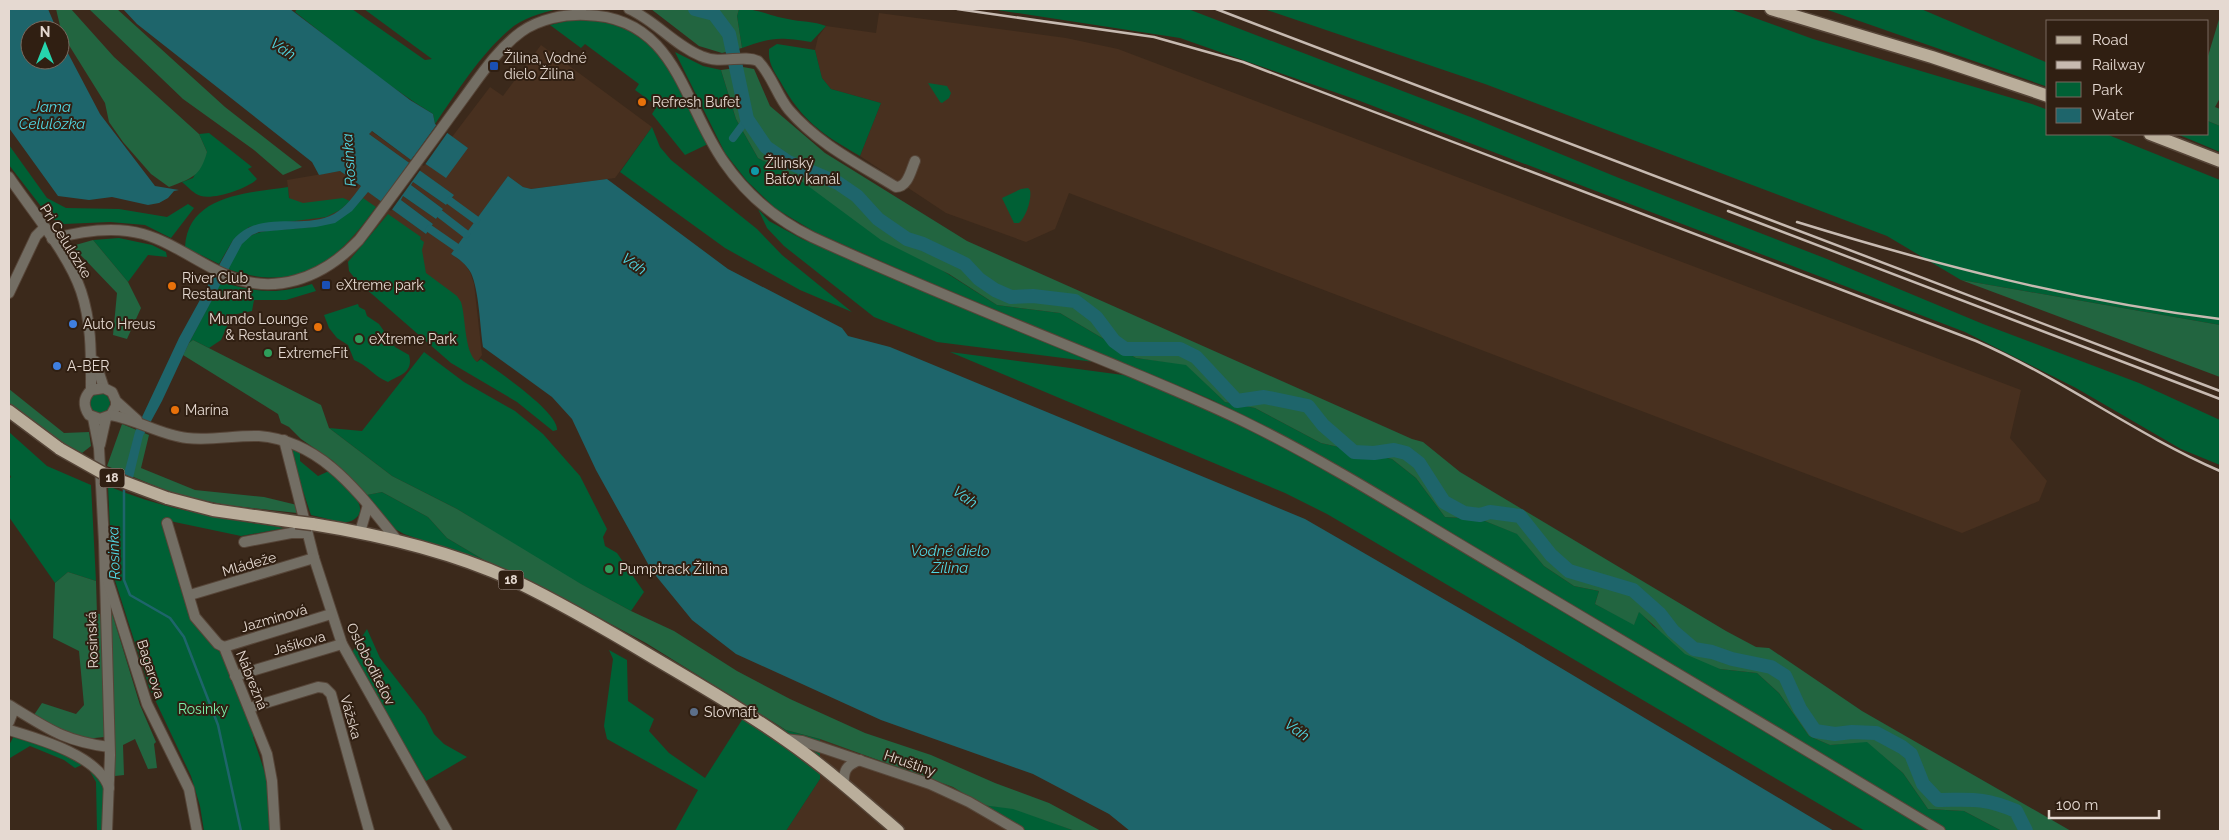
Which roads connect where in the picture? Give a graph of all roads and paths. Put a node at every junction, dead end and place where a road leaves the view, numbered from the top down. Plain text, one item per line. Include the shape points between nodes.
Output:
1 (629, 9) edge
2 (1771, 9) edge
3 (2046, 95) edge
4 (2152, 135) edge
5 (915, 161) dead end
6 (2220, 162) edge
7 (9, 177) edge
8 (44, 228) junction
9 (52, 239) junction
10 (9, 293) edge
11 (92, 353) junction
12 (104, 388) junction
13 (90, 390) junction
14 (116, 401) junction
15 (13, 415) edge
16 (109, 416) junction
17 (93, 418) junction
18 (144, 424) junction
19 (284, 440) junction
20 (99, 448) junction
21 (368, 505) junction
22 (166, 523) dead end
23 (310, 528) junction
24 (360, 532) junction
25 (397, 540) junction
26 (244, 542) dead end
27 (314, 558) junction
28 (104, 568) junction
29 (190, 595) junction
30 (331, 614) junction
31 (342, 644) junction
32 (224, 647) junction
33 (235, 676) junction
34 (12, 707) edge
35 (249, 708) junction
36 (9, 722) edge
37 (9, 730) edge
38 (784, 739) junction
39 (109, 751) junction
40 (860, 760) junction
41 (88, 762) junction
42 (844, 785) junction
43 (110, 792) junction
44 (107, 831) edge
45 (197, 831) edge
46 (275, 831) edge
47 (368, 831) edge
48 (447, 831) edge
49 (898, 831) edge
50 (1019, 831) edge
51 (1940, 831) edge

1 - 5 street via 652,21 690,51 712,60 753,59 763,66 776,91 814,136 896,187 905,183
2 - 3 main road
4 - 6 main road
7 - 8 street, Pri Celulózke
8 - 9 street, Pri Celulózke
8 - 10 street via 36,236
9 - 11 street, Pri Celulózke via 80,289
9 - 51 street via 111,230 132,232 156,238 242,281 283,283 314,274 334,264 359,240 495,57 523,31 558,17 582,14 631,26 669,59 724,163 762,204 788,224 882,268 1209,405 1294,447
11 - 12 street, Pri Celulózke
11 - 13 street, Pri Celulózke
12 - 13 street
12 - 14 street, Pri Celulózke via 112,392
13 - 17 street, Pri Celulózke via 84,405
14 - 16 street
14 - 18 street, Pri Celulózke
15 - 23 main road, 18, bridge via 60,449 108,476 167,498 213,510 296,522
16 - 17 street, Pri Celulózke
16 - 18 street, Pri Celulózke
16 - 20 street, Rosinská
17 - 20 street, Rosinská
18 - 19 street, Pri Celulózke via 185,438 256,436
19 - 21 street, Pri Celulózke via 303,447 327,463
19 - 23 street, Osloboditeľov
20 - 28 street, Rosinská
21 - 24 street
21 - 25 street, Pri Celulózke
22 - 29 street, Nábrežná
23 - 24 main road, 18
23 - 26 street
23 - 27 street, Osloboditeľov
24 - 25 main road, 18
25 - 38 main road, 18 via 485,569 553,600 681,674
27 - 29 street, Mládeže
27 - 30 street, Osloboditeľov
28 - 39 street, Rosinská
28 - 45 street, Bagarova via 147,704 189,789
29 - 32 street, Nábrežná via 195,617
30 - 31 street, Osloboditeľov
30 - 32 street, Jazmínová
31 - 33 street, Jašíkova
31 - 48 street, Osloboditeľov
32 - 33 street, Nábrežná
33 - 35 street, Nábrežná
34 - 36 street
34 - 39 street via 57,735
35 - 46 street, Nábrežná via 267,754
35 - 47 street, Vážska via 318,687 331,694
37 - 41 street
38 - 40 street, Hruštiny via 802,741
38 - 42 main road, 18
39 - 41 street via 98,762
39 - 43 street, Rosinská
40 - 42 street via 845,770
40 - 50 street, Hruštiny via 930,784
41 - 43 street via 106,781
42 - 49 main road, 18
43 - 44 street, Rosinská

